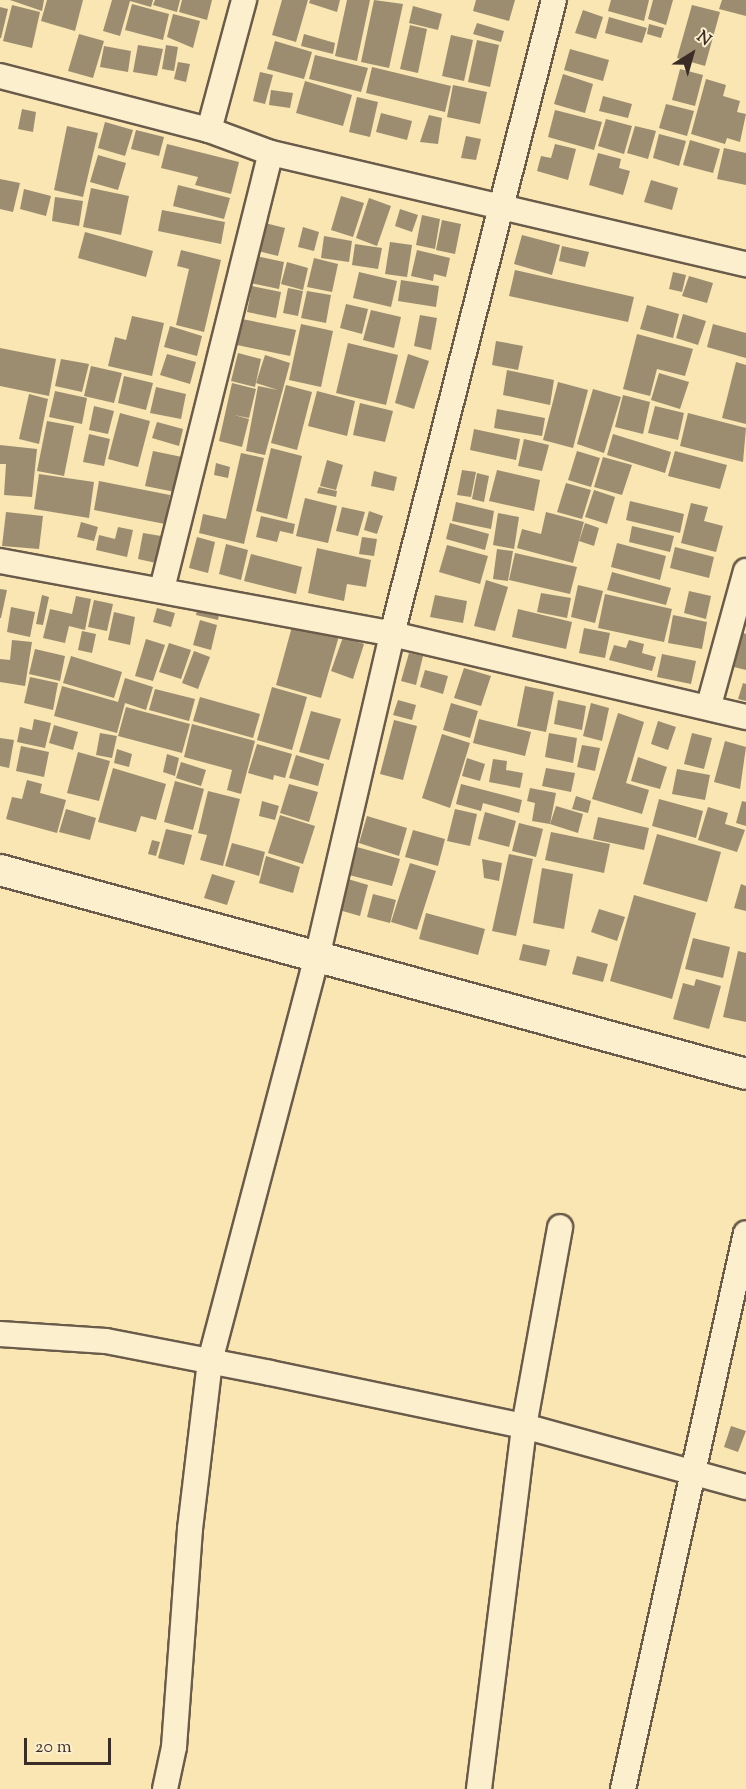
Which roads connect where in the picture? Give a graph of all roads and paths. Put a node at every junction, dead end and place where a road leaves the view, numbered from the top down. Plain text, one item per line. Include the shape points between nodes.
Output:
1 (244, 0) edge
2 (554, 0) edge
3 (0, 76) edge
4 (209, 130) junction
5 (271, 153) junction
6 (504, 205) junction
7 (746, 264) edge
8 (0, 561) edge
9 (746, 571) edge
10 (162, 589) junction
11 (392, 634) junction
12 (709, 705) junction
13 (746, 717) edge
14 (0, 870) edge
15 (316, 957) junction
16 (746, 1074) edge
17 (560, 1227) dead end
18 (746, 1233) edge
19 (742, 1270) edge
20 (0, 1334) edge
21 (210, 1361) junction
22 (524, 1426) junction
23 (693, 1473) junction
24 (746, 1487) edge
25 (165, 1789) edge
26 (479, 1789) edge
27 (623, 1789) edge

1 - 4 street
2 - 6 street
3 - 4 street
4 - 5 street
5 - 6 street
5 - 10 street
6 - 7 street
6 - 11 street
8 - 10 street
9 - 12 street
10 - 11 street
11 - 12 street
11 - 15 street
12 - 13 street
14 - 15 street
15 - 16 street
15 - 21 street
17 - 22 street
18 - 19 street
19 - 23 street
20 - 21 street via 105,1341
21 - 22 street
21 - 25 street via 190,1529 174,1747
22 - 23 street
22 - 26 street
23 - 24 street
23 - 27 street

